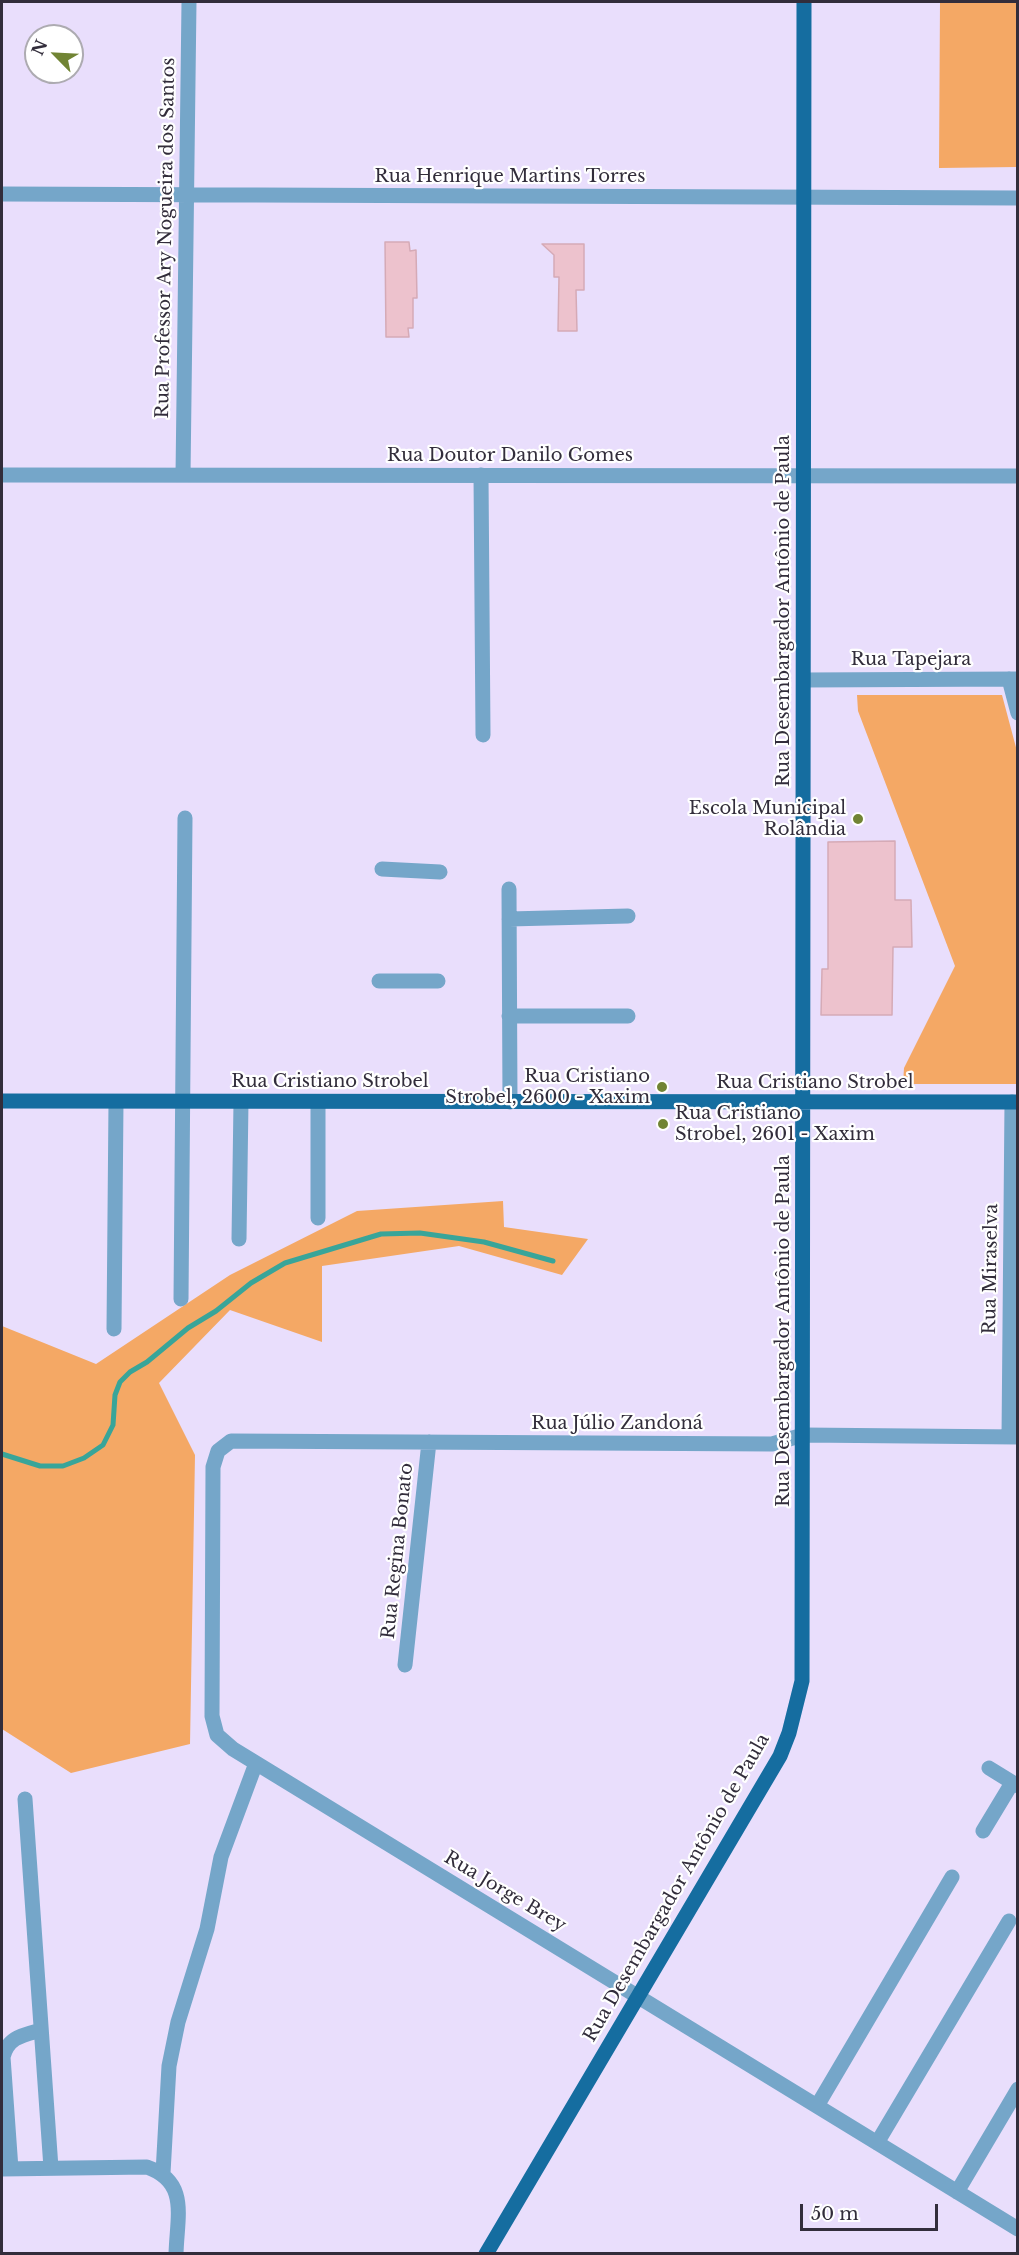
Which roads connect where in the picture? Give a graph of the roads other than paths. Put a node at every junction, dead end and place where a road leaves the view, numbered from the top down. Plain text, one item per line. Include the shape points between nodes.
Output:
1 (189, 2) edge
2 (804, 2) edge
3 (2, 194) edge
4 (185, 195) junction
5 (804, 197) junction
6 (1017, 198) edge
7 (2, 475) edge
8 (183, 475) junction
9 (482, 475) junction
10 (804, 476) junction
11 (1017, 476) edge
12 (804, 680) junction
13 (1013, 680) edge
14 (1017, 712) edge
15 (483, 735) dead end
16 (185, 818) dead end
17 (382, 869) dead end
18 (440, 872) dead end
19 (509, 889) dead end
20 (628, 916) dead end
21 (509, 919) junction
22 (379, 981) dead end
23 (438, 981) dead end
24 (509, 1016) junction
25 (628, 1016) dead end
26 (2, 1101) edge
27 (180, 1101) junction
28 (116, 1102) junction
29 (241, 1102) junction
30 (318, 1102) junction
31 (510, 1102) junction
32 (803, 1102) junction
33 (1015, 1102) edge
34 (318, 1218) dead end
35 (239, 1239) dead end
36 (181, 1299) dead end
37 (114, 1329) dead end
38 (803, 1435) junction
39 (1013, 1437) edge
40 (429, 1442) junction
41 (218, 1451) joint
42 (405, 1665) dead end
43 (256, 1762) junction
44 (989, 1768) dead end
45 (1015, 1784) edge
46 (25, 1799) dead end
47 (983, 1831) dead end
48 (952, 1877) dead end
49 (1009, 1921) dead end
50 (638, 1996) junction
51 (42, 2030) junction
52 (1017, 2089) edge
53 (817, 2106) junction
54 (877, 2143) junction
55 (51, 2168) junction
56 (6, 2169) edge
57 (163, 2173) junction
58 (957, 2192) junction
59 (1017, 2229) edge
60 (176, 2253) edge
61 (486, 2253) edge

1 - 4 street, Rua Professor Ary Nogueira dos Santos
2 - 5 main road, Rua Desembargador Antônio de Paula
3 - 4 street, Rua Henrique Martins Torres
4 - 5 street, Rua Henrique Martins Torres
4 - 8 street, Rua Professor Ary Nogueira dos Santos
5 - 6 street, Rua Henrique Martins Torres
5 - 10 main road, Rua Desembargador Antônio de Paula
7 - 8 street, Rua Doutor Danilo Gomes
8 - 9 street, Rua Doutor Danilo Gomes
9 - 10 street, Rua Doutor Danilo Gomes
9 - 15 street
10 - 11 street, Rua Doutor Danilo Gomes
10 - 12 main road, Rua Desembargador Antônio de Paula
12 - 13 street, Rua Tapejara
12 - 32 main road, Rua Desembargador Antônio de Paula
13 - 14 street
16 - 27 street
17 - 18 street
19 - 21 street
20 - 21 street
21 - 24 street
22 - 23 street
24 - 25 street
24 - 31 street
26 - 28 main road, Rua Cristiano Strobel
27 - 28 main road, Rua Cristiano Strobel
27 - 29 main road, Rua Cristiano Strobel
27 - 36 street
28 - 37 street
29 - 30 main road, Rua Cristiano Strobel
29 - 35 street
30 - 31 main road, Rua Cristiano Strobel
30 - 34 street
31 - 32 main road, Rua Cristiano Strobel
32 - 33 main road, Rua Cristiano Strobel
32 - 38 main road, Rua Desembargador Antônio de Paula
33 - 39 street, Rua Miraselva
38 - 39 street, Rua Júlio Zandoná
38 - 40 street, Rua Júlio Zandoná via 772,1444
38 - 50 main road, Rua Desembargador Antônio de Paula via 803,1657 792,1724 780,1756
40 - 41 street, Rua Júlio Zandoná via 238,1440
40 - 42 street, Rua Regina Bonato
41 - 43 street, Rua Jorge Brey via 213,1467 213,1726 223,1742
43 - 50 street, Rua Jorge Brey
43 - 57 street via 221,1857 207,1929 178,2022 169,2066
44 - 45 street
45 - 47 street
46 - 51 street
48 - 53 street
49 - 54 street
50 - 53 street, Rua Jorge Brey
50 - 61 main road, Rua Desembargador Antônio de Paula
51 - 55 street
51 - 56 street via 15,2037 6,2046 3,2057
52 - 58 street
53 - 54 street, Rua Jorge Brey
54 - 58 street, Rua Jorge Brey
55 - 56 street
55 - 57 street via 147,2167
57 - 60 street via 173,2183 177,2198
58 - 59 street, Rua Jorge Brey

